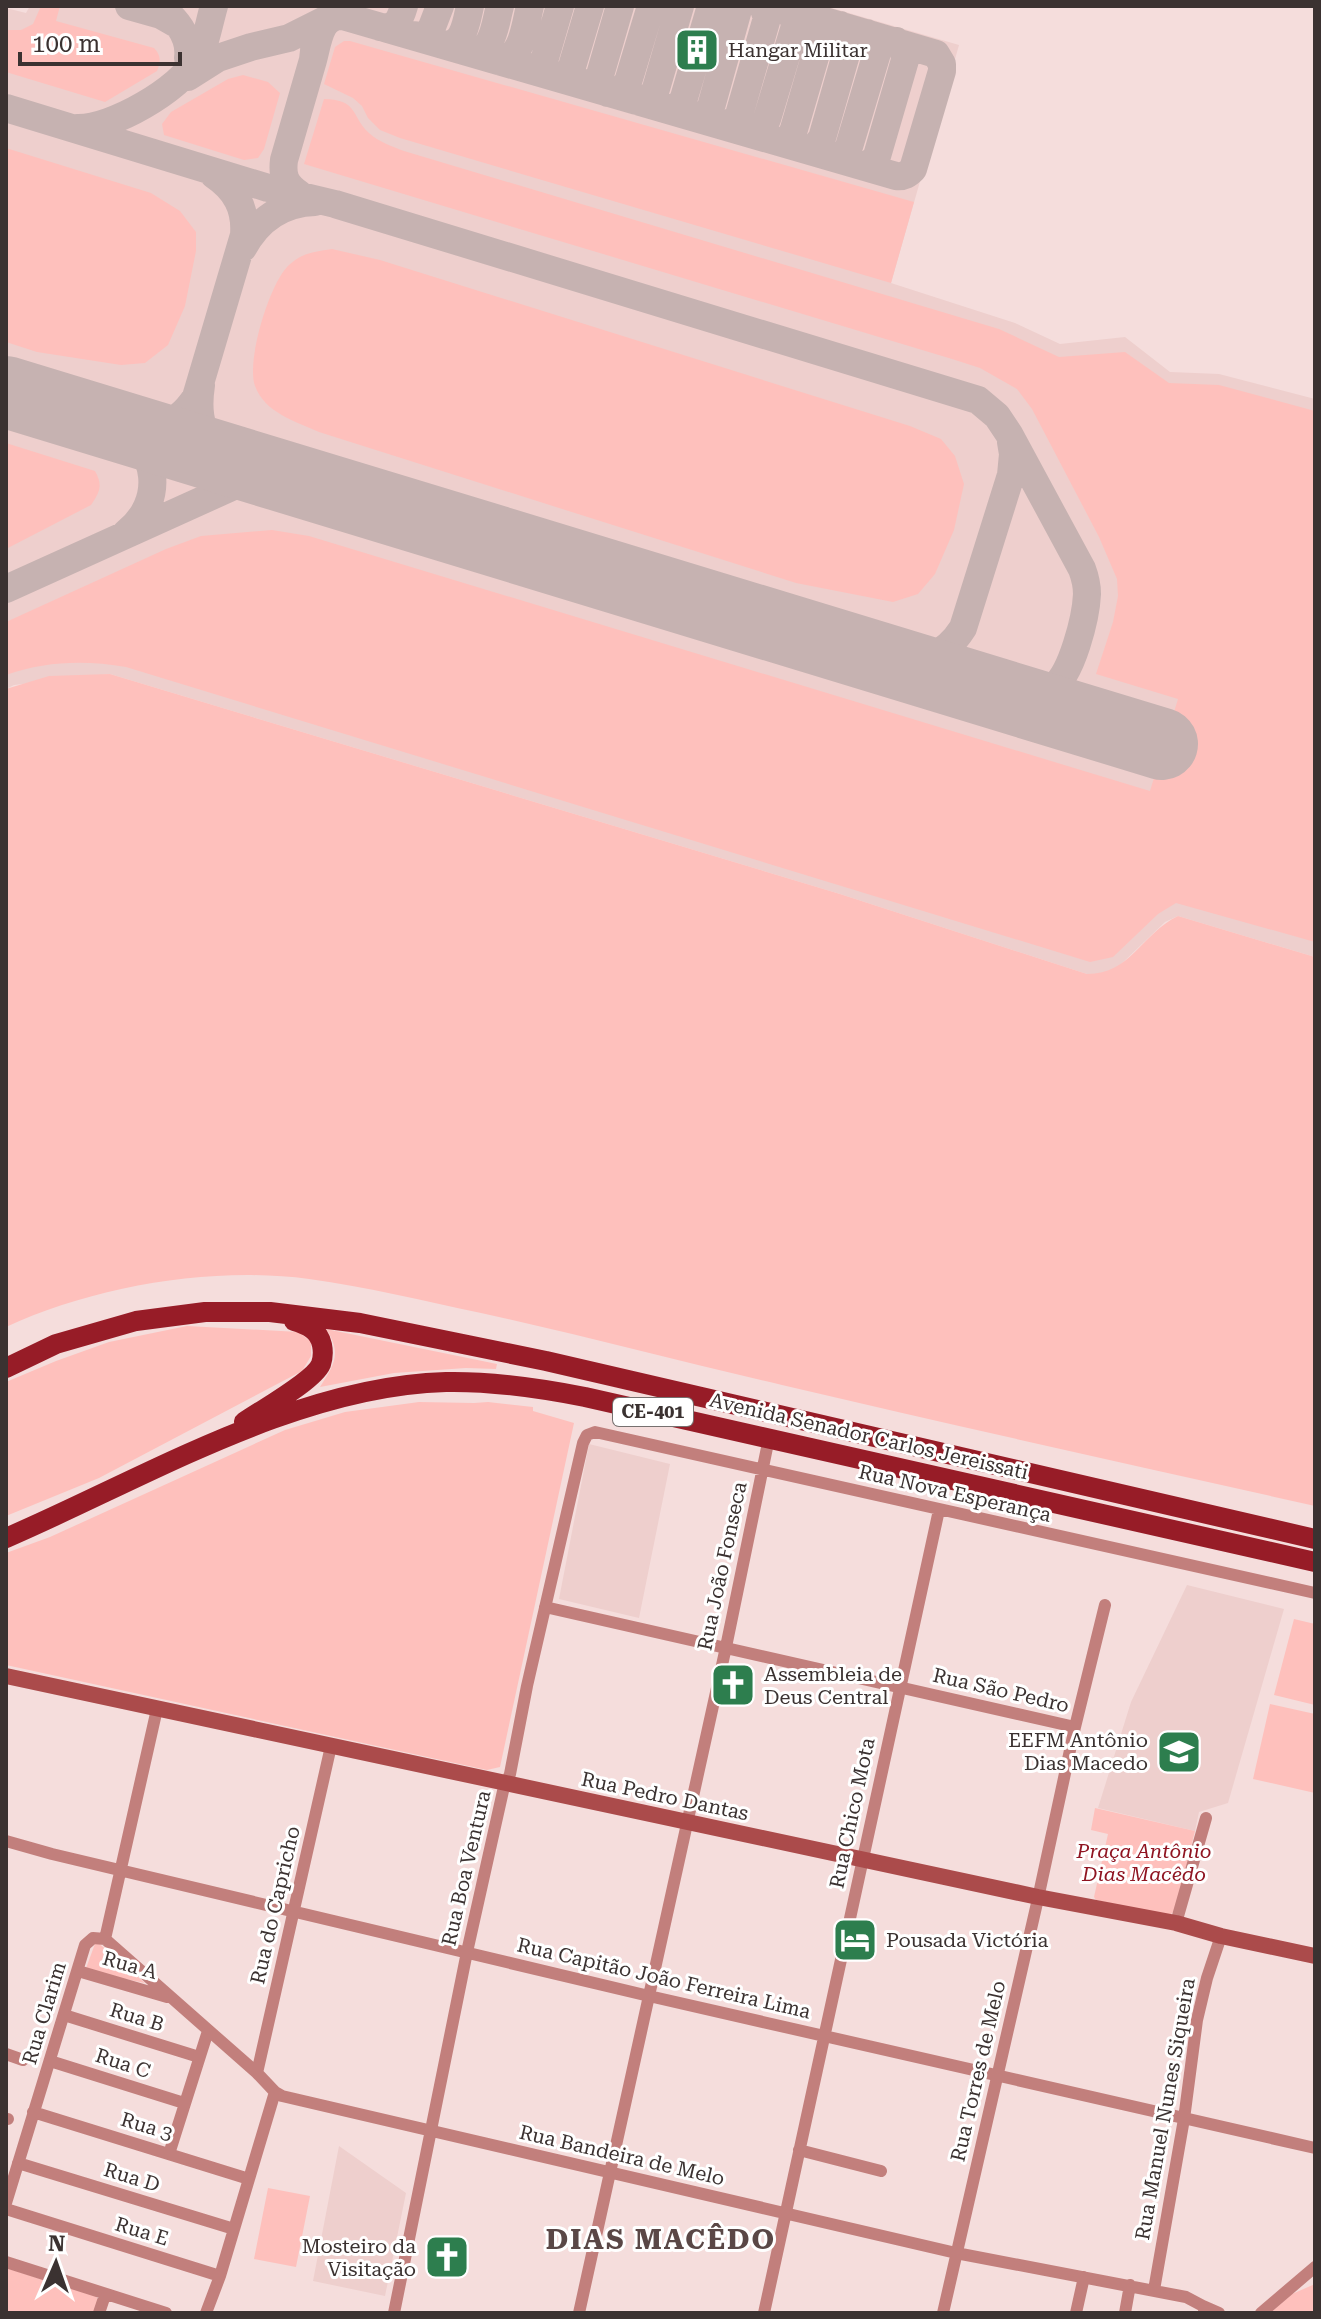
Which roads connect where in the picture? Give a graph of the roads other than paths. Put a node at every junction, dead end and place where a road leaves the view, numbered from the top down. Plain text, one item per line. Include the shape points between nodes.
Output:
1 (270, 1312) junction
2 (6, 1368) edge
3 (587, 1435) joint
4 (769, 1438) junction
5 (218, 1440) junction
6 (762, 1470) junction
7 (939, 1510) junction
8 (6, 1538) edge
9 (1315, 1539) edge
10 (1315, 1562) edge
11 (1315, 1593) edge
12 (1105, 1605) dead end
13 (545, 1607) junction
14 (726, 1647) junction
15 (6, 1676) edge
16 (900, 1688) junction
17 (157, 1709) junction
18 (1075, 1727) junction
19 (331, 1746) junction
20 (506, 1784) junction
21 (1206, 1818) dead end
22 (688, 1821) junction
23 (6, 1841) edge
24 (862, 1858) junction
25 (120, 1870) junction
26 (1038, 1897) junction
27 (295, 1911) junction
28 (1176, 1923) junction
29 (1221, 1936) junction
30 (105, 1939) junction
31 (467, 1952) junction
32 (1315, 1956) edge
33 (78, 1971) junction
34 (649, 1996) junction
35 (171, 1998) junction
36 (64, 2015) junction
37 (208, 2031) junction
38 (824, 2037) junction
39 (6, 2054) edge
40 (199, 2057) junction
41 (23, 2060) dead end
42 (50, 2061) junction
43 (257, 2073) junction
44 (998, 2075) junction
45 (275, 2092) junction
46 (184, 2103) junction
47 (33, 2112) junction
48 (1184, 2119) junction
49 (430, 2130) junction
50 (1315, 2148) edge
51 (799, 2150) junction
52 (169, 2154) junction
53 (18, 2163) junction
54 (881, 2171) dead end
55 (610, 2173) junction
56 (249, 2179) junction
57 (6, 2203) edge
58 (6, 2209) edge
59 (785, 2213) junction
60 (234, 2229) junction
61 (956, 2253) junction
62 (6, 2262) edge
63 (1315, 2267) edge
64 (220, 2276) junction
65 (1084, 2277) junction
66 (1130, 2285) junction
67 (1154, 2290) junction
68 (105, 2295) junction
69 (1204, 2310) edge
70 (151, 2311) edge
71 (99, 2313) edge
72 (166, 2313) edge
73 (206, 2313) edge
74 (394, 2313) edge
75 (579, 2313) edge
76 (764, 2313) edge
77 (943, 2313) edge
78 (1076, 2313) edge
79 (1125, 2313) edge
80 (1219, 2313) edge
81 (1261, 2313) edge

1 - 2 main road, Avenida Senador Carlos Jereissati / CE-401 via 205,1312 136,1321 56,1344
1 - 5 main road via 316,1332 322,1341 322,1363 307,1380
1 - 9 main road, Avenida Senador Carlos Jereissati / CE-401 via 360,1323 546,1361
3 - 6 street, Rua Nova Esperança via 595,1432
3 - 13 street, Rua Boa Ventura
4 - 5 main road, Avenida Senador Carlos Jereissati / CE-401 via 550,1390 446,1382 356,1394
4 - 6 street, Rua João Fonseca
4 - 10 main road, Avenida Senador Carlos Jereissati / CE-401
5 - 8 main road, Avenida Senador Carlos Jereissati / CE-401
6 - 7 street, Rua Nova Esperança
6 - 14 street, Rua João Fonseca
7 - 11 street, Rua Nova Esperança
7 - 16 street, Rua Chico Mota
12 - 18 street, Rua Torres de Melo
13 - 14 street, Rua São Pedro
13 - 20 street, Rua Boa Ventura
14 - 16 street, Rua São Pedro
14 - 22 street, Rua João Fonseca
15 - 17 main road, Rua Pedro Dantas
16 - 18 street, Rua São Pedro
16 - 24 street, Rua Chico Mota
17 - 19 main road, Rua Pedro Dantas
17 - 25 street
18 - 26 street, Rua Torres de Melo
19 - 20 main road, Rua Pedro Dantas
19 - 27 street, Rua do Capricho
20 - 22 main road, Rua Pedro Dantas
20 - 31 street, Rua Boa Ventura
21 - 28 street
22 - 24 main road, Rua Pedro Dantas
22 - 34 street, Rua João Fonseca
23 - 25 street, Rua Capitão João Ferreira Lima
24 - 26 main road, Rua Pedro Dantas
24 - 38 street, Rua Chico Mota
25 - 27 street, Rua Capitão João Ferreira Lima
25 - 30 street
26 - 28 main road, Rua Pedro Dantas
26 - 44 street, Rua Torres de Melo
27 - 31 street, Rua Capitão João Ferreira Lima
27 - 43 street, Rua do Capricho
28 - 29 main road, Rua Pedro Dantas
29 - 32 main road, Rua Pedro Dantas
29 - 48 street, Rua Manuel Nunes Siqueira via 1197,2020
30 - 33 street, Rua Clarim via 88,1941
30 - 35 street
31 - 34 street, Rua Capitão João Ferreira Lima
31 - 49 street, Rua Boa Ventura
33 - 35 street, Rua A
33 - 36 street, Rua Clarim
34 - 38 street, Rua Capitão João Ferreira Lima
34 - 55 street, Rua João Fonseca
35 - 37 street
36 - 40 street, Rua B
36 - 42 street, Rua Clarim
37 - 40 street
37 - 43 street
38 - 44 street, Rua Capitão João Ferreira Lima
38 - 51 street, Rua Chico Mota
39 - 41 street
40 - 46 street
42 - 46 street, Rua C
42 - 47 street, Rua Clarim
43 - 45 street
44 - 48 street, Rua Capitão João Ferreira Lima
44 - 61 street, Rua Torres de Melo
45 - 49 street, Rua Bandeira de Melo
45 - 56 street
46 - 52 street
47 - 52 street, Rua 3
47 - 53 street, Rua Clarim
48 - 50 street, Rua Capitão João Ferreira Lima
48 - 67 street, Rua Manuel Nunes Siqueira
49 - 55 street, Rua Bandeira de Melo
49 - 74 street, Rua Boa Ventura
51 - 54 street
51 - 59 street, Rua Chico Mota
52 - 56 street, Rua 3
53 - 57 street, Rua Clarim
53 - 60 street, Rua D
55 - 59 street, Rua Bandeira de Melo
55 - 75 street, Rua João Fonseca
56 - 60 street
58 - 64 street, Rua E
59 - 61 street, Rua Bandeira de Melo
59 - 76 street, Rua Chico Mota
60 - 64 street
61 - 65 street, Rua Bandeira de Melo
61 - 77 street, Rua Torres de Melo
62 - 68 street
63 - 81 street
64 - 73 street
65 - 66 street, Rua Bandeira de Melo
65 - 78 street
66 - 67 street, Rua Bandeira de Melo
66 - 79 street
67 - 69 street, Rua Bandeira de Melo via 1186,2297
68 - 70 street
68 - 71 street
69 - 80 street, Rua Bandeira de Melo
70 - 72 street

